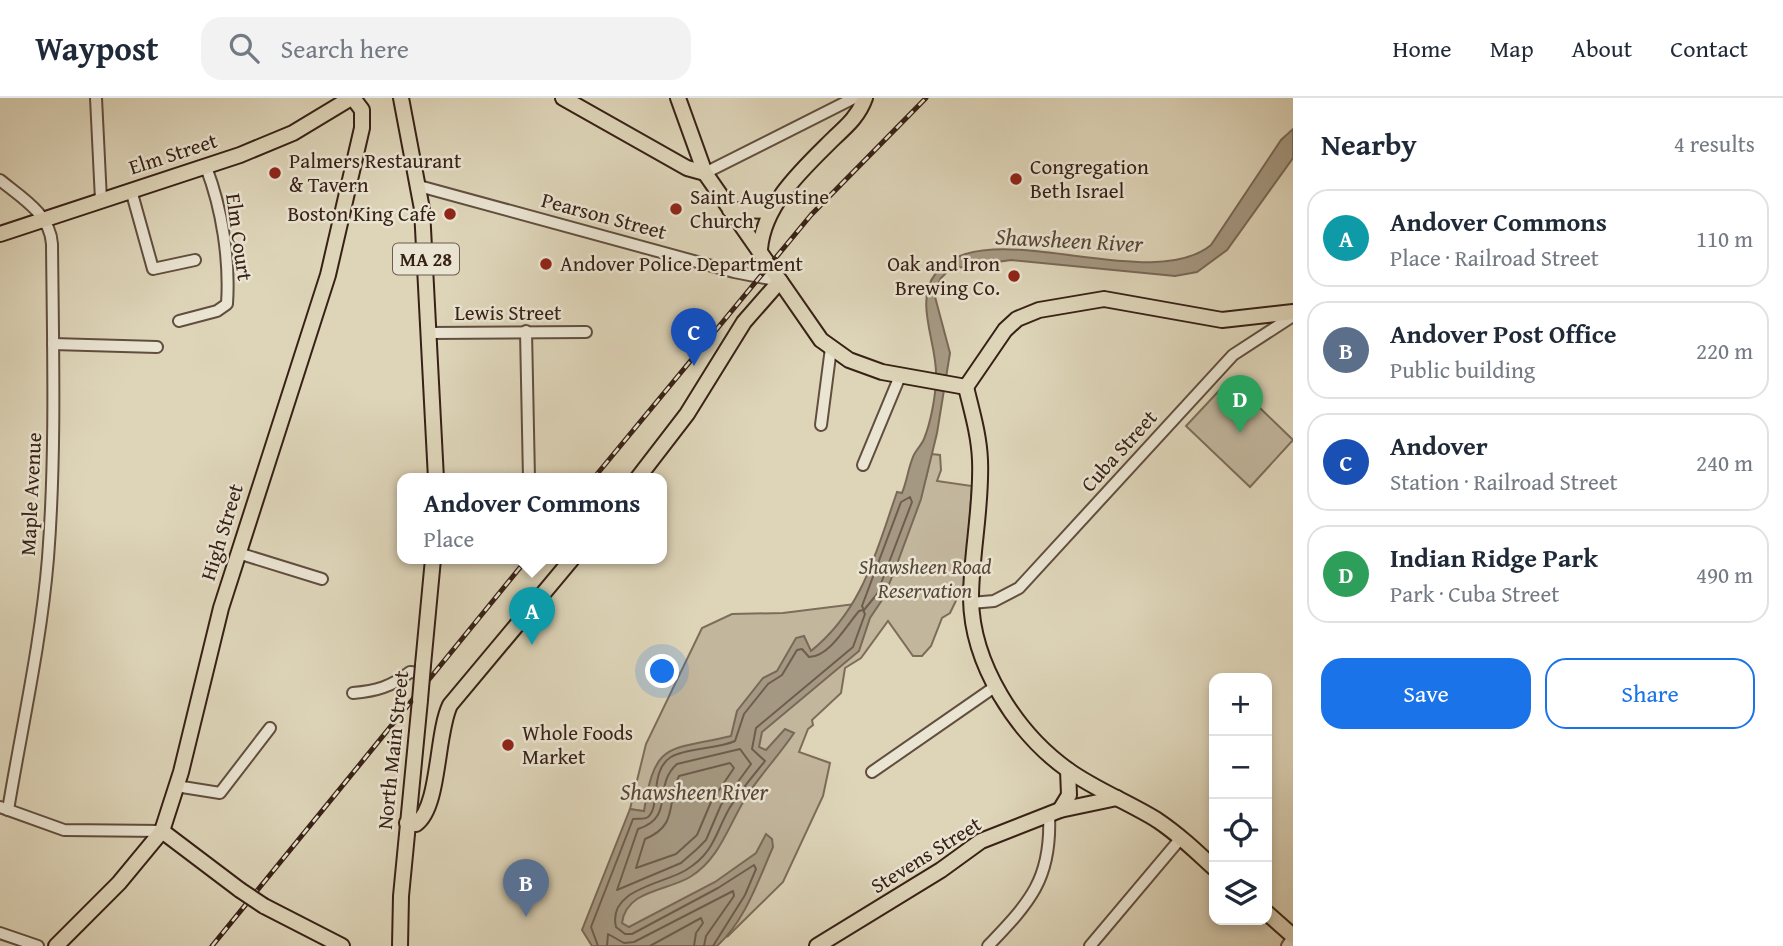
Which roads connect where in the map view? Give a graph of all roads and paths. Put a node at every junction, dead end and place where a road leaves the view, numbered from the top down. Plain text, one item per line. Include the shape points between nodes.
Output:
1 (96, 98) edge
2 (352, 98) edge
3 (563, 98) edge
4 (678, 98) edge
5 (854, 98) edge
6 (865, 98) edge
7 (401, 99) edge
8 (206, 167) junction
9 (705, 173) junction
10 (0, 180) edge
11 (419, 186) junction
12 (131, 190) junction
13 (101, 200) junction
14 (730, 210) junction
15 (771, 211) junction
16 (46, 219) junction
17 (0, 234) edge
18 (760, 249) junction
19 (195, 260) dead end
20 (780, 281) junction
21 (1293, 314) edge
22 (179, 321) dead end
23 (526, 331) junction
24 (429, 332) junction
25 (586, 332) dead end
26 (53, 344) junction
27 (157, 347) dead end
28 (831, 348) junction
29 (900, 376) junction
30 (959, 386) junction
31 (821, 425) dead end
32 (863, 465) dead end
33 (436, 473) edge
34 (529, 473) edge
35 (642, 473) edge
36 (238, 553) junction
37 (432, 564) edge
38 (568, 564) edge
39 (323, 579) dead end
40 (971, 603) junction
41 (422, 669) junction
42 (996, 686) junction
43 (353, 693) dead end
44 (270, 728) dead end
45 (1068, 770) junction
46 (872, 772) dead end
47 (176, 786) junction
48 (1117, 798) junction
49 (4, 809) edge
50 (1054, 812) junction
51 (407, 823) junction
52 (162, 831) junction
53 (1181, 838) junction
54 (1209, 863) edge
55 (1272, 918) edge
56 (0, 933) edge
57 (1293, 937) edge
58 (38, 946) edge
59 (56, 946) edge
60 (342, 946) edge
61 (400, 946) edge
62 (817, 946) edge
63 (988, 946) edge
64 (1090, 946) edge
65 (1287, 946) edge

1 - 13 street
2 - 8 main road, Elm Street via 293,133
2 - 36 main road, High Street via 362,110 362,128 333,257
3 - 9 main road via 687,168
4 - 9 main road
5 - 9 street
6 - 15 main road via 855,117
7 - 11 main road, MA 28
8 - 12 main road, Elm Street
8 - 22 street, Elm Court via 220,218 229,282 227,304
9 - 14 main road
10 - 16 street
11 - 20 street, Pearson Street
11 - 24 main road, MA 28
12 - 13 main road, Elm Street
12 - 19 street via 153,269
13 - 16 main road, Elm Street
14 - 15 main road
14 - 18 main road
15 - 18 main road
16 - 17 main road, Elm Street
16 - 26 street, Maple Avenue via 52,244
18 - 20 main road
20 - 28 main road
20 - 35 main road via 738,331 687,414
21 - 30 main road via 1222,320 1111,299 1039,310 1005,330
21 - 40 street, Cuba Street via 1233,355 1019,588 994,601
23 - 24 street, Lewis Street
23 - 25 street, Lewis Street
23 - 34 street
24 - 33 main road, MA 28
26 - 27 street
26 - 49 street, Maple Avenue via 48,560 40,629
28 - 29 main road via 849,360
28 - 31 street
29 - 30 main road
29 - 32 street
30 - 40 main road via 978,437 980,463
36 - 39 street
36 - 47 main road, High Street
37 - 41 main road, North Main Street
38 - 51 main road via 450,705 425,813 416,824
40 - 42 main road via 976,637
41 - 43 street via 377,691
41 - 51 main road, North Main Street, bridge
42 - 45 main road via 1017,719
42 - 46 street
44 - 47 street via 220,793
45 - 48 main road
45 - 50 main road via 1069,795
47 - 52 main road, High Street
48 - 50 main road, Stevens Street
48 - 53 main road
49 - 52 street via 64,831
50 - 62 main road, Stevens Street via 981,841
50 - 63 street via 1038,886
51 - 61 main road, North Main Street
52 - 59 main road, High Street via 119,883
52 - 60 main road, bridge via 240,890
53 - 54 main road
53 - 64 street
55 - 57 main road
56 - 58 street
57 - 65 street

